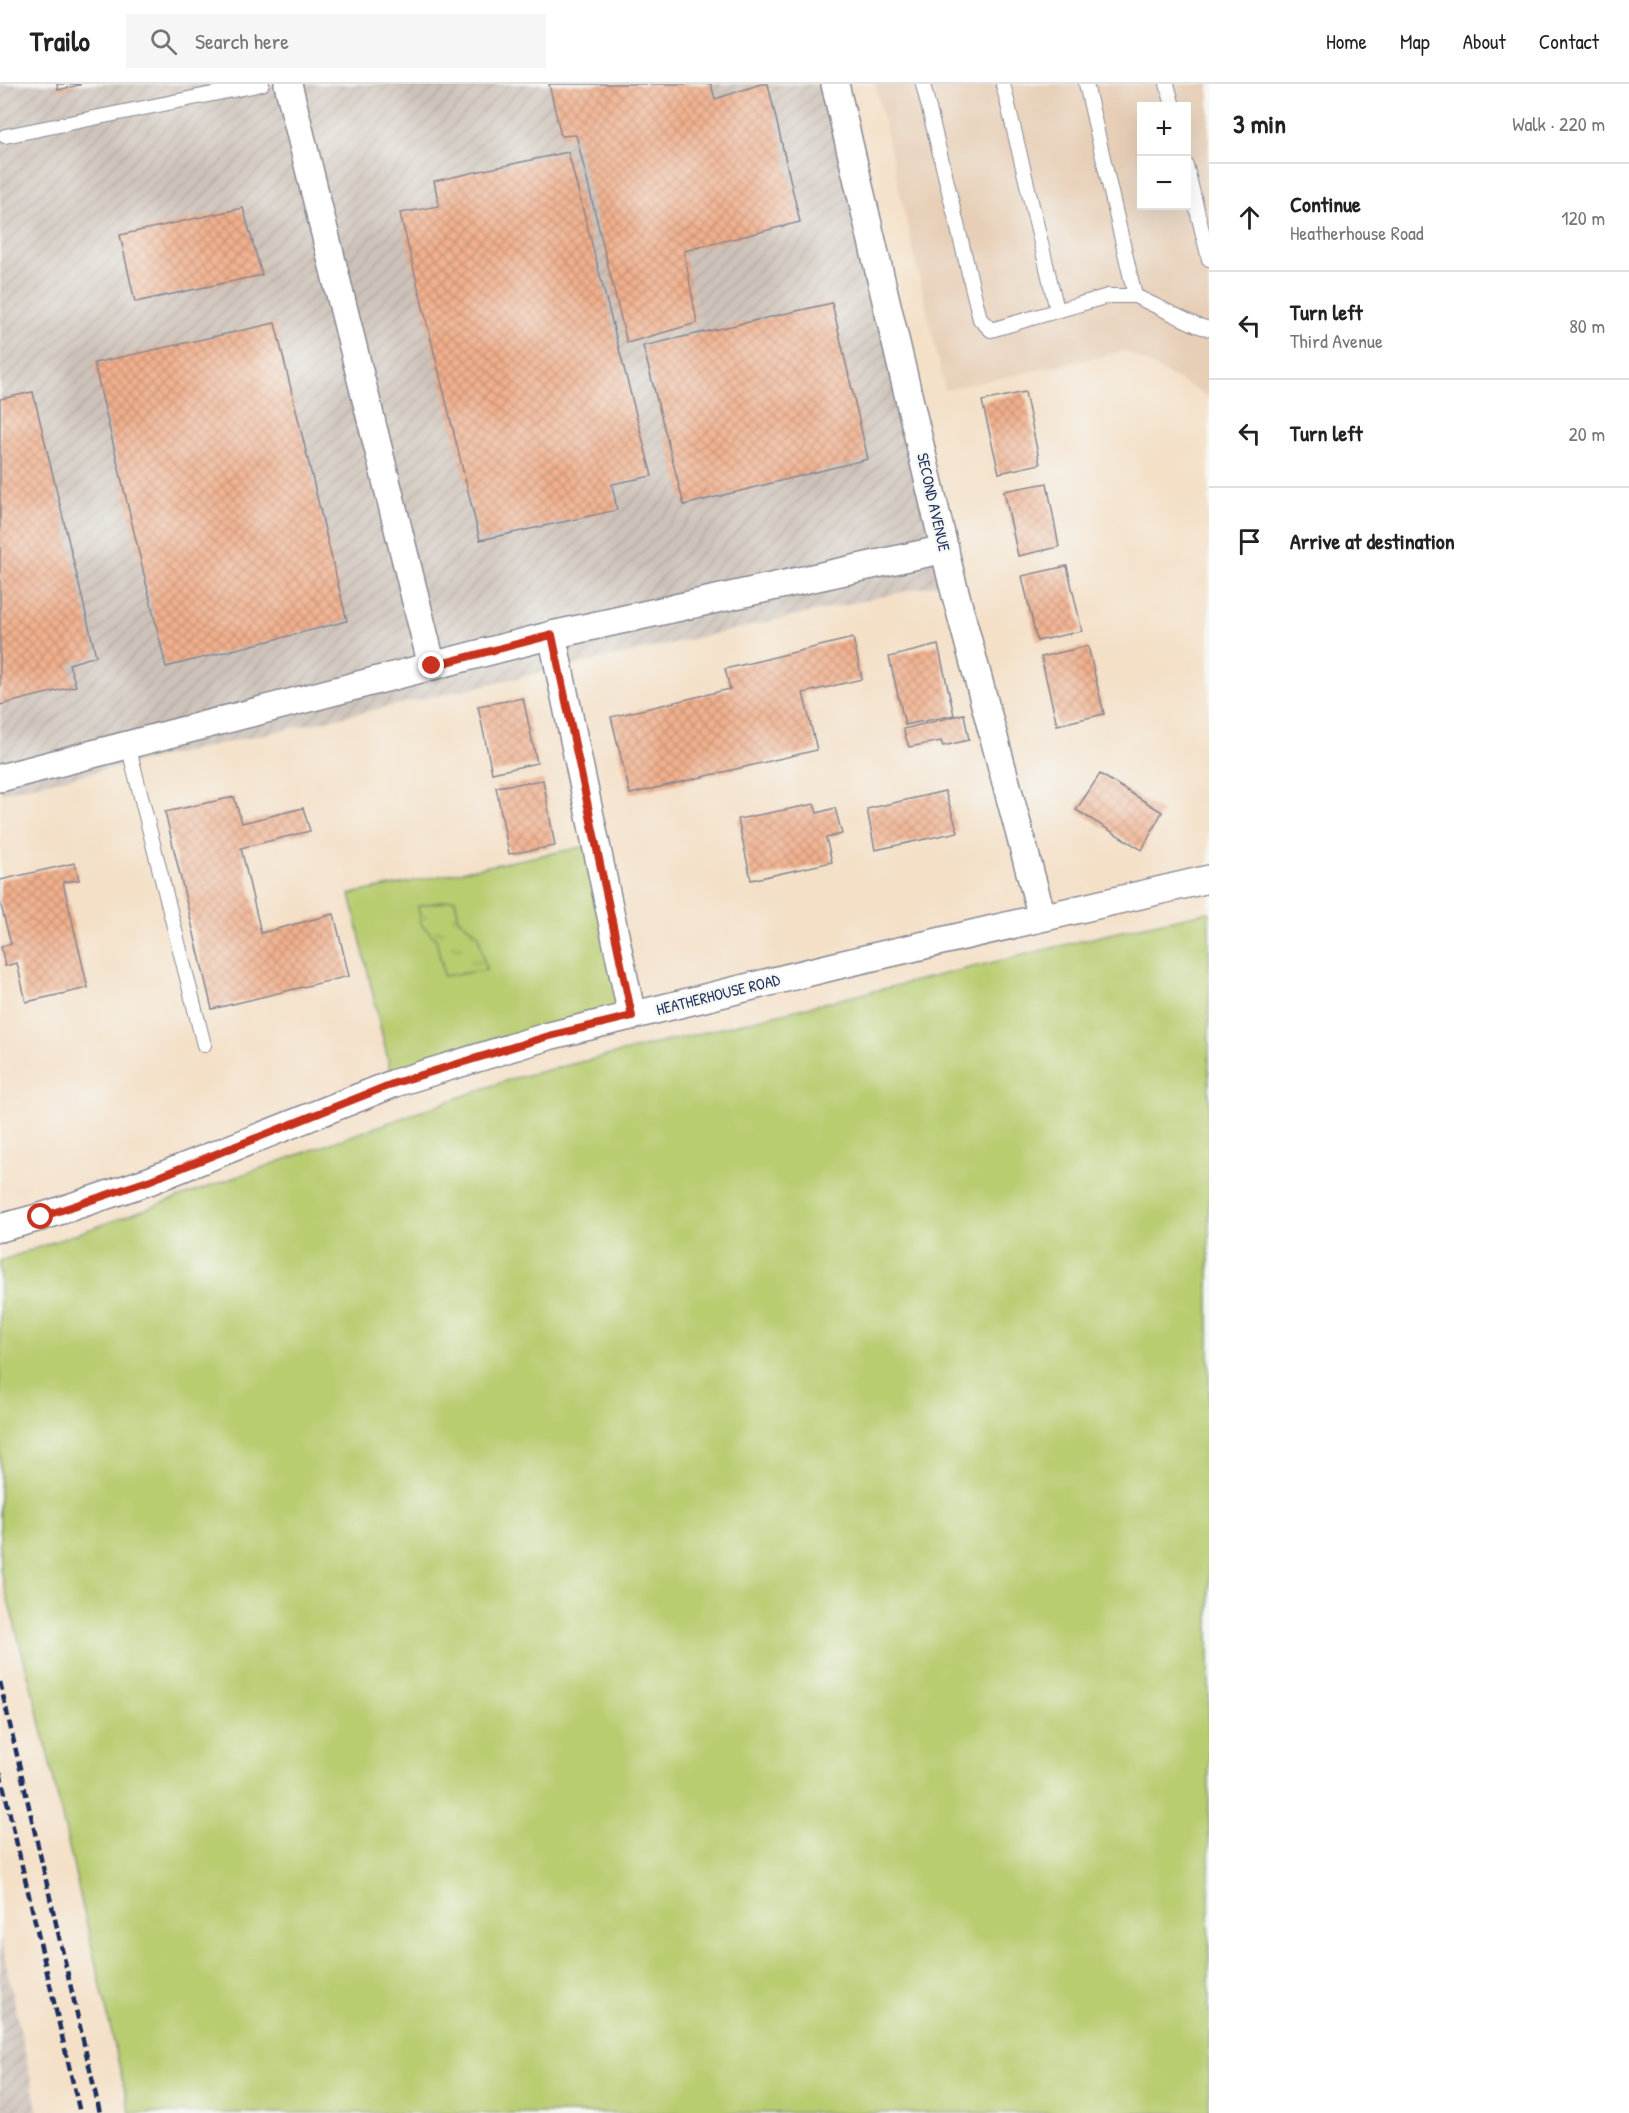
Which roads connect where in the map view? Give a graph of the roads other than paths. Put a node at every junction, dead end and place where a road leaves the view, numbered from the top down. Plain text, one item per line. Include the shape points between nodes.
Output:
1 (262, 84) edge
2 (288, 84) edge
3 (835, 84) edge
4 (923, 84) edge
5 (1003, 84) edge
6 (1086, 84) edge
7 (1167, 84) edge
8 (1172, 102) edge
9 (6, 136) dead end
10 (1191, 184) edge
11 (1208, 250) edge
12 (1135, 296) junction
13 (1057, 310) junction
14 (1209, 330) edge
15 (945, 549) junction
16 (552, 635) junction
17 (432, 666) junction
18 (128, 745) junction
19 (0, 778) edge
20 (1209, 879) edge
21 (1042, 917) junction
22 (632, 1016) junction
23 (204, 1045) dead end
24 (0, 1228) edge

1 - 9 lane
2 - 17 street
3 - 15 street, SECOND AVENUE
4 - 13 lane via 980,319 991,330
5 - 13 lane
6 - 12 lane
7 - 8 lane
10 - 11 lane
12 - 13 lane via 1108,296
12 - 14 lane
15 - 16 street
15 - 21 street, SECOND AVENUE
16 - 17 street
16 - 22 street
17 - 18 street
18 - 19 street
18 - 23 lane
20 - 21 street, HEATHERHOUSE ROAD
21 - 22 street, HEATHERHOUSE ROAD
22 - 24 street, HEATHERHOUSE ROAD via 538,1039 395,1083 159,1177

